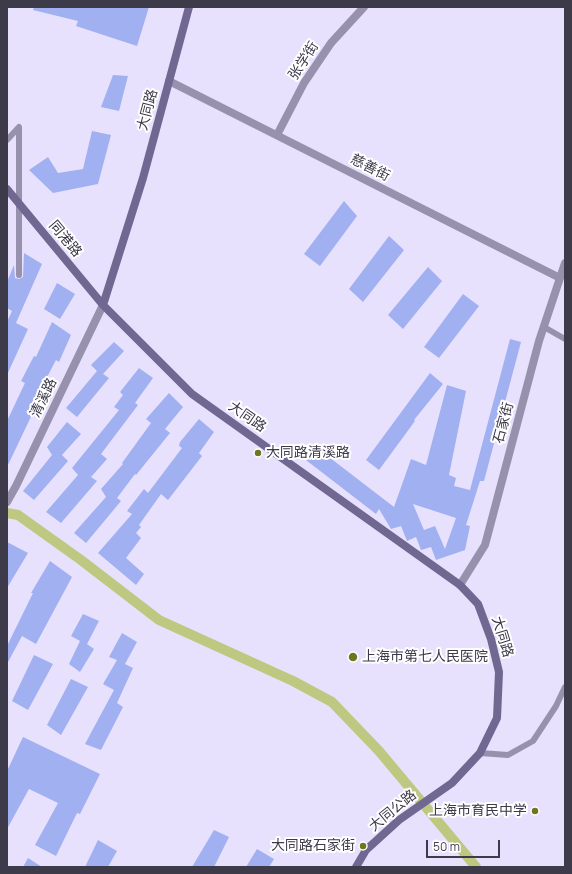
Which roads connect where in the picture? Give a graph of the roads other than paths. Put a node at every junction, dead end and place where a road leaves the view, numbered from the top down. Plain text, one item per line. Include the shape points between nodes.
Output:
1 (189, 7) edge
2 (364, 7) edge
3 (169, 81) junction
4 (277, 136) junction
5 (7, 140) edge
6 (7, 189) edge
7 (19, 204) junction
8 (565, 263) edge
9 (19, 275) dead end
10 (560, 278) junction
11 (104, 305) junction
12 (544, 327) junction
13 (565, 339) edge
14 (7, 502) edge
15 (460, 585) junction
16 (565, 687) edge
17 (480, 753) junction
18 (452, 783) joint
19 (356, 867) edge

1 - 3 street, 大同路
2 - 4 street, 张学街 via 331,43 309,76
3 - 4 street, 慈善街
3 - 11 street, 大同路 via 143,178
4 - 10 street, 慈善街
5 - 7 lane via 19,127
6 - 7 street, 同港路
7 - 9 lane
7 - 11 street, 同港路
8 - 10 street, 石家街
10 - 12 street, 石家街
11 - 14 street, 清溪路
11 - 15 street, 大同路 via 192,394
12 - 13 lane
12 - 15 street, 石家街 via 485,545
15 - 17 street, 大同路 via 478,604 491,639 499,672 497,718
16 - 17 lane via 533,741 508,756
17 - 18 street, 大同路
18 - 19 street, 大同公路 via 399,820 366,850

